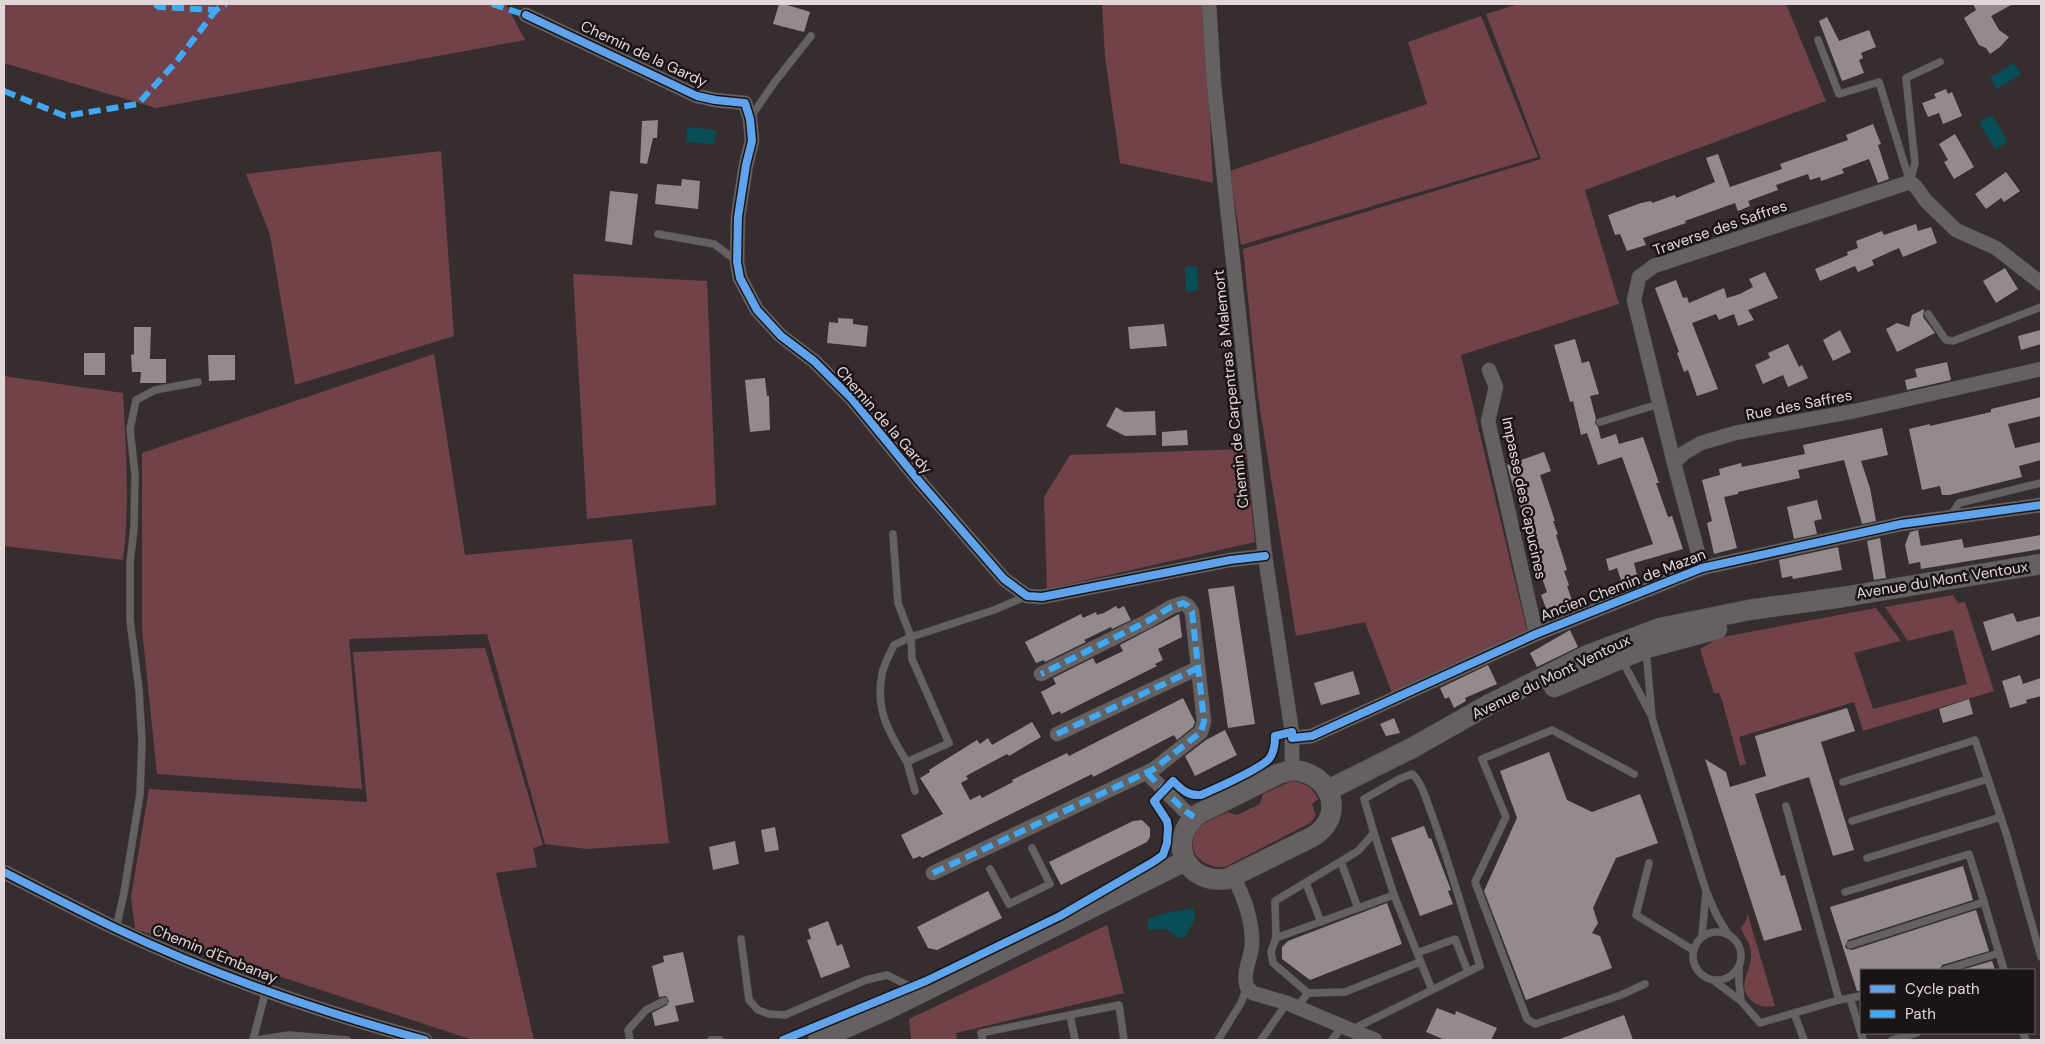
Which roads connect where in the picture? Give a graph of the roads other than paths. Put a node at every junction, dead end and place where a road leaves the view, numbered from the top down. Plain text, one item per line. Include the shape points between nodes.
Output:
1 (1209, 4) edge
2 (526, 15) dead end
3 (811, 36) dead end
4 (1818, 40) dead end
5 (1940, 62) dead end
6 (750, 118) junction
7 (1910, 182) junction
8 (658, 234) dead end
9 (737, 262) junction
10 (2041, 283) edge
11 (2041, 307) edge
12 (1928, 314) dead end
13 (2041, 369) edge
14 (1490, 370) dead end
15 (198, 382) dead end
16 (1659, 404) junction
17 (1600, 422) dead end
18 (1674, 463) junction
19 (2041, 483) edge
20 (2041, 505) edge
21 (1950, 517) junction
22 (893, 534) dead end
23 (1265, 556) junction
24 (2041, 564) edge
25 (1702, 568) junction
26 (1027, 596) junction
27 (1843, 597) junction
28 (1536, 634) junction
29 (911, 637) junction
30 (1627, 649) junction
31 (1198, 668) junction
32 (1041, 674) dead end
33 (1652, 718) junction
34 (1057, 734) dead end
35 (1292, 738) junction
36 (907, 762) junction
37 (1292, 770) junction
38 (1147, 773) junction
39 (1634, 774) dead end
40 (1988, 779) junction
41 (1843, 782) dead end
42 (1328, 790) junction
43 (915, 791) dead end
44 (1786, 806) dead end
45 (1194, 817) junction
46 (2001, 817) junction
47 (1852, 821) dead end
48 (1374, 833) junction
49 (1032, 848) dead end
50 (1867, 858) dead end
51 (1185, 861) junction
52 (1341, 862) junction
53 (1649, 863) dead end
54 (990, 868) dead end
55 (4, 872) edge
56 (933, 873) dead end
57 (1233, 876) junction
58 (1306, 883) junction
59 (1706, 890) junction
60 (1845, 892) dead end
61 (1394, 895) junction
62 (1984, 902) junction
63 (1358, 908) junction
64 (1321, 922) junction
65 (116, 928) junction
66 (1728, 934) junction
67 (1702, 936) junction
68 (1276, 938) junction
69 (741, 939) dead end
70 (1850, 945) dead end
71 (1693, 950) junction
72 (1417, 953) junction
73 (1999, 954) junction
74 (2041, 957) edge
75 (1420, 962) junction
76 (1740, 966) junction
77 (1947, 969) edge
78 (2004, 969) edge
79 (1468, 972) junction
80 (1713, 980) junction
81 (1645, 984) dead end
82 (1247, 987) junction
83 (266, 990) junction
84 (1432, 990) junction
85 (922, 992) junction
86 (1308, 993) junction
87 (1860, 996) edge
88 (1850, 998) junction
89 (664, 1000) dead end
90 (1839, 1000) junction
91 (1741, 1001) junction
92 (1292, 1005) junction
93 (1794, 1012) junction
94 (1070, 1015) junction
95 (1346, 1029) junction
96 (1860, 1030) edge
97 (1913, 1034) edge
98 (253, 1040) edge
99 (257, 1040) edge
100 (347, 1040) edge
101 (426, 1040) edge
102 (630, 1040) edge
103 (711, 1040) edge
104 (720, 1040) edge
105 (818, 1040) edge
106 (983, 1040) edge
107 (1075, 1040) edge
108 (1124, 1040) edge
109 (1218, 1040) edge
110 (1261, 1040) edge
111 (1332, 1040) edge
112 (1375, 1040) edge
113 (1804, 1040) edge
114 (1892, 1040) edge

1 - 23 street, Chemin de Carpentras à Malemort via 1214,85
2 - 6 street, Chemin de la Gardy via 697,96 745,103
3 - 6 lane
4 - 7 lane via 1838,94 1879,82
5 - 7 lane via 1906,78 1915,163
6 - 9 street, Chemin de la Gardy via 752,141 738,217
7 - 10 street via 1956,230 1996,248
7 - 16 street, Traverse des Saffres via 1654,266 1639,278 1634,300
8 - 9 lane via 714,244
9 - 26 street, Chemin de la Gardy via 740,278 757,310 852,399 1004,579
11 - 12 lane via 1953,341 1946,340
13 - 18 street, Rue des Saffres via 1735,434 1701,443
14 - 28 street, Impasse des Capucines via 1496,387 1488,421
15 - 65 lane via 155,390 136,400 130,429 134,528 130,620 142,742 140,794
16 - 17 lane
16 - 18 street, Traverse des Saffres
18 - 25 street
19 - 21 lane via 1959,503
20 - 21 street, Ancien Chemin de Mazan
21 - 25 street, Ancien Chemin de Mazan via 1901,524
22 - 29 lane via 898,603
23 - 26 street via 1042,597
23 - 35 street, Chemin de Carpentras à Malemort
24 - 27 main road, Avenue du Mont Ventoux
25 - 28 street, Ancien Chemin de Mazan
26 - 29 lane
27 - 30 main road, Avenue du Mont Ventoux
27 - 30 main road, Avenue du Mont Ventoux via 1750,610 1660,628
28 - 35 street, Ancien Chemin de Mazan via 1312,736
29 - 36 lane via 894,645 882,674 881,706 888,731
29 - 36 lane via 912,659 949,744
30 - 33 lane
30 - 33 lane
30 - 42 main road, Avenue du Mont Ventoux
31 - 32 street via 1192,612 1183,603
31 - 34 street
31 - 38 street via 1204,721 1201,732
33 - 59 lane
35 - 37 street, Chemin de Carpentras à Malemort
36 - 43 lane
37 - 42 main road via 1309,772
37 - 45 main road
38 - 45 street
38 - 56 street
39 - 81 lane via 1552,730 1482,759 1506,817 1475,882 1527,1019 1535,1024
40 - 41 lane via 1975,740
40 - 46 lane
40 - 47 lane
42 - 57 main road via 1331,809 1322,830 1312,838
44 - 90 lane
45 - 51 main road via 1183,834
46 - 50 lane
46 - 74 lane
48 - 52 lane via 1358,851
48 - 61 lane
48 - 79 lane via 1364,799 1412,774 1424,794 1438,831 1480,966
49 - 54 lane via 1050,884 1010,904
51 - 57 main road via 1196,874 1204,877 1220,880
51 - 85 main road
52 - 58 lane
52 - 63 lane
53 - 71 lane via 1636,916
55 - 65 street, Chemin d'Embanay
57 - 82 street via 1243,896 1251,928 1252,945 1245,975
58 - 64 lane
58 - 68 lane via 1275,901
59 - 66 lane
59 - 67 lane
60 - 62 lane via 1969,854
61 - 63 lane
61 - 72 lane
62 - 70 lane
62 - 73 lane
63 - 64 lane
64 - 68 lane
65 - 83 street, Chemin d'Embanay
66 - 67 lane via 1717,931
66 - 76 lane via 1741,950
67 - 71 lane
68 - 86 lane via 1271,952 1272,963
69 - 85 lane via 749,1000 758,1010 769,1014 785,1015 866,980 887,975
71 - 80 lane via 1694,966 1705,978
72 - 75 lane
72 - 79 lane via 1455,939
73 - 77 lane
73 - 78 lane
75 - 84 lane
75 - 86 lane via 1345,992
76 - 80 lane via 1729,978
76 - 91 lane
79 - 84 lane
80 - 91 lane
82 - 92 street via 1253,993
82 - 109 lane
83 - 98 lane
83 - 101 street, Chemin d'Embanay via 358,1022
84 - 95 lane
85 - 105 main road
86 - 92 lane
87 - 88 lane
88 - 90 lane
88 - 96 lane
89 - 102 lane via 646,1010 628,1030
90 - 93 lane
91 - 93 lane via 1760,1023
92 - 95 street
92 - 110 lane
93 - 113 lane
94 - 106 lane via 981,1033
94 - 107 lane
94 - 108 lane via 1119,1005
95 - 111 lane
95 - 112 street
97 - 114 lane
99 - 100 lane via 289,1036
103 - 104 lane

